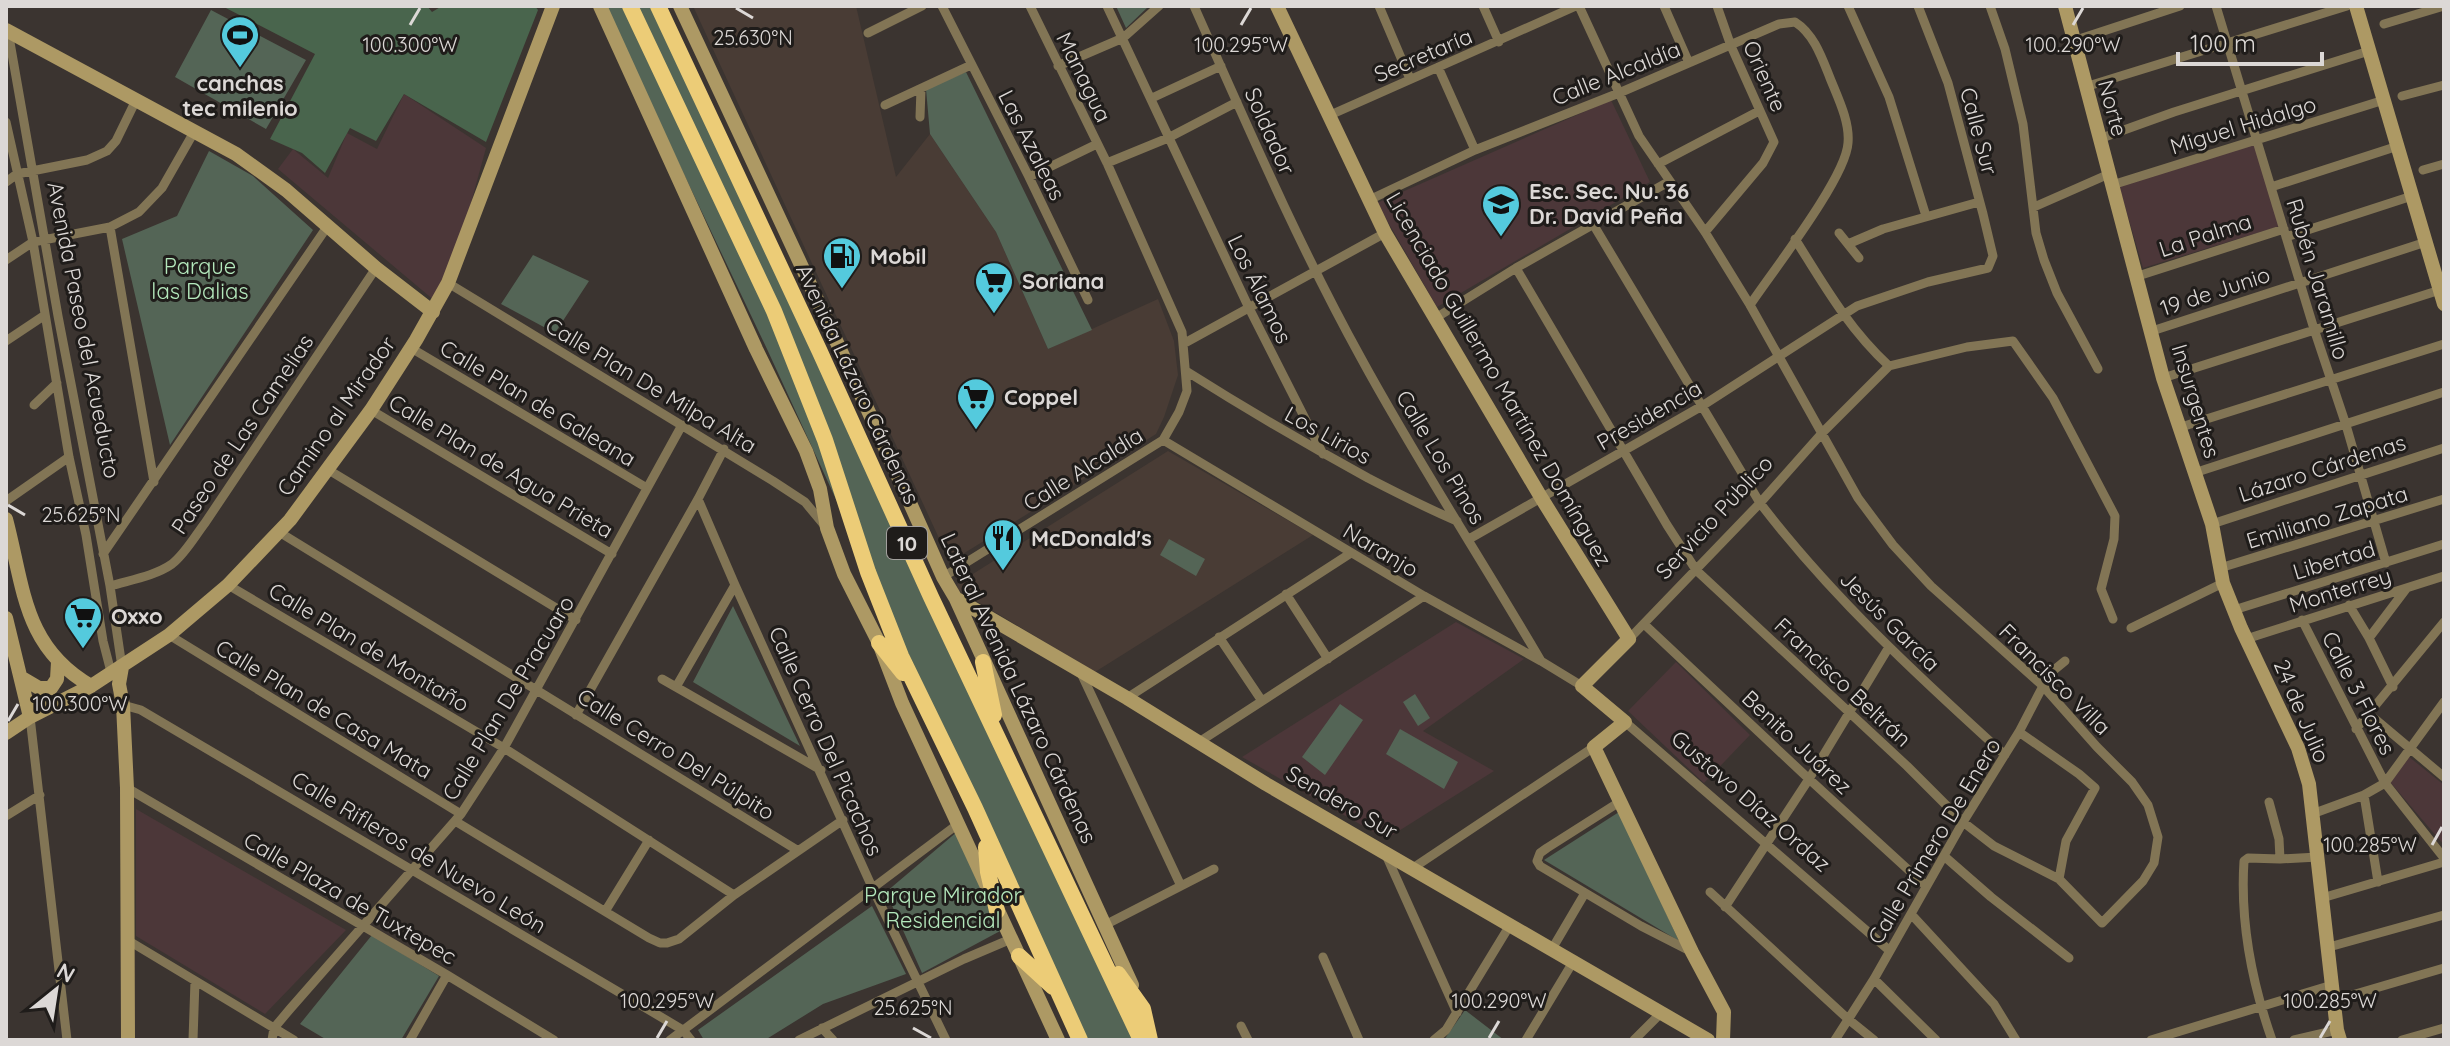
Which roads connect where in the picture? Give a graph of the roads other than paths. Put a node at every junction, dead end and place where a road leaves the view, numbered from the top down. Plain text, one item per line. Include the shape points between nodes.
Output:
1 (553, 6) edge
2 (602, 6) edge
3 (630, 6) edge
4 (658, 6) edge
5 (680, 6) edge
6 (922, 6) edge
7 (942, 6) edge
8 (1030, 6) edge
9 (1107, 6) edge
10 (1159, 6) edge
11 (1194, 6) edge
12 (1277, 6) edge
13 (1379, 6) edge
14 (1483, 6) edge
15 (1578, 6) edge
16 (1664, 6) edge
17 (1717, 6) edge
18 (1848, 6) edge
19 (1918, 6) edge
20 (1990, 6) edge
21 (2065, 6) edge
22 (2180, 6) edge
23 (2216, 6) edge
24 (2347, 6) edge
25 (2356, 6) edge
26 (2439, 7) edge
27 (2384, 24) dead end
28 (7, 30) edge
29 (868, 33) dead end
30 (1123, 38) junction
31 (2073, 41) junction
32 (1499, 42) junction
33 (2228, 43) junction
34 (1731, 46) junction
35 (2369, 51) junction
36 (1689, 63) junction
37 (971, 65) junction
38 (1058, 66) junction
39 (1221, 66) junction
40 (1438, 67) junction
41 (1410, 79) junction
42 (2444, 85) edge
43 (2085, 87) junction
44 (921, 89) junction
45 (2243, 90) junction
46 (1619, 93) junction
47 (2402, 96) dead end
48 (1152, 98) junction
49 (136, 100) junction
50 (2384, 100) junction
51 (1237, 102) junction
52 (885, 105) dead end
53 (1759, 111) junction
54 (1328, 116) junction
55 (920, 117) dead end
56 (6, 122) edge
57 (194, 132) junction
58 (1168, 138) junction
59 (2099, 139) junction
60 (2256, 139) junction
61 (1097, 144) junction
62 (2398, 146) junction
63 (1475, 150) junction
64 (1107, 163) junction
65 (1658, 164) junction
66 (2444, 164) edge
67 (2423, 170) dead end
68 (32, 172) junction
69 (17, 174) junction
70 (1029, 177) junction
71 (2110, 180) junction
72 (1670, 181) junction
73 (6, 182) edge
74 (2271, 187) junction
75 (2412, 196) junction
76 (1369, 200) junction
77 (1979, 202) junction
78 (2034, 207) junction
79 (1926, 216) junction
80 (1593, 224) junction
81 (110, 227) junction
82 (327, 227) junction
83 (1705, 232) junction
84 (1385, 233) junction
85 (1839, 233) dead end
86 (2285, 233) junction
87 (46, 238) junction
88 (1795, 239) junction
89 (33, 242) junction
90 (2426, 242) junction
91 (1848, 244) junction
92 (1859, 258) dead end
93 (6, 260) edge
94 (376, 268) junction
95 (1516, 268) junction
96 (1988, 268) joint
97 (1314, 270) junction
98 (2138, 276) junction
99 (448, 283) junction
100 (2300, 283) junction
101 (2442, 297) edge
102 (1088, 300) dead end
103 (1750, 305) junction
104 (1249, 308) junction
105 (433, 312) junction
106 (45, 315) junction
107 (1842, 315) junction
108 (1434, 319) junction
109 (2314, 329) junction
110 (2152, 331) junction
111 (6, 341) edge
112 (1183, 344) junction
113 (2444, 344) edge
114 (411, 348) junction
115 (1778, 356) junction
116 (1889, 366) junction
117 (2098, 369) dead end
118 (1186, 371) junction
119 (2163, 378) junction
120 (2331, 379) junction
121 (57, 383) junction
122 (2444, 392) edge
123 (34, 405) dead end
124 (1702, 406) junction
125 (371, 410) junction
126 (682, 425) junction
127 (2346, 425) junction
128 (2178, 428) junction
129 (1823, 432) junction
130 (1163, 440) junction
131 (2444, 448) edge
132 (724, 449) junction
133 (1623, 451) junction
134 (1323, 454) junction
135 (69, 457) junction
136 (327, 469) junction
137 (2194, 473) junction
138 (2360, 474) junction
139 (154, 482) junction
140 (647, 488) junction
141 (698, 499) junction
142 (1542, 499) junction
143 (2444, 499) edge
144 (6, 501) edge
145 (1760, 503) junction
146 (6, 519) edge
147 (1457, 521) junction
148 (2375, 522) junction
149 (2212, 524) junction
150 (827, 528) junction
151 (100, 532) junction
152 (279, 532) junction
153 (86, 535) junction
154 (1469, 539) junction
155 (2444, 544) edge
156 (1351, 553) junction
157 (103, 554) junction
158 (612, 554) junction
159 (2386, 563) junction
160 (1696, 570) junction
161 (2222, 576) junction
162 (2444, 576) edge
163 (943, 577) junction
164 (228, 585) junction
165 (735, 585) junction
166 (110, 586) junction
167 (2406, 589) junction
168 (1286, 594) junction
169 (1424, 596) junction
170 (956, 599) junction
171 (2349, 605) junction
172 (2234, 610) junction
173 (6, 618) edge
174 (2113, 619) dead end
175 (576, 620) junction
176 (2302, 620) junction
177 (2444, 622) edge
178 (1644, 624) junction
179 (2131, 628) dead end
180 (169, 635) junction
181 (1219, 637) junction
182 (2369, 638) junction
183 (1629, 639) junction
184 (2246, 639) junction
185 (879, 643) junction
186 (1889, 647) junction
187 (1328, 659) junction
188 (1541, 661) junction
189 (2065, 661) dead end
190 (58, 662) junction
191 (983, 662) junction
192 (15, 669) edge
193 (1081, 673) junction
194 (117, 675) junction
195 (662, 679) dead end
196 (91, 686) junction
197 (1582, 686) junction
198 (2043, 686) junction
199 (676, 687) junction
200 (2393, 687) junction
201 (537, 688) junction
202 (921, 697) junction
203 (1127, 698) junction
204 (1262, 701) junction
205 (2444, 702) edge
206 (123, 705) junction
207 (1848, 712) junction
208 (2369, 714) junction
209 (576, 715) junction
210 (30, 717) junction
211 (1625, 722) junction
212 (2356, 729) junction
213 (2019, 732) junction
214 (6, 733) edge
215 (999, 740) junction
216 (1199, 742) junction
217 (1594, 747) junction
218 (504, 748) junction
219 (2410, 748) junction
220 (2005, 755) junction
221 (821, 770) junction
222 (2444, 777) edge
223 (1809, 779) junction
224 (2385, 783) junction
225 (127, 788) junction
226 (40, 795) junction
227 (2364, 795) junction
228 (1621, 801) junction
229 (2269, 802) dead end
230 (2312, 814) junction
231 (6, 816) edge
232 (458, 817) junction
233 (843, 820) junction
234 (1963, 822) junction
235 (958, 824) junction
236 (986, 838) junction
237 (649, 840) junction
238 (1766, 842) junction
239 (797, 850) junction
240 (1385, 852) junction
241 (1944, 856) junction
242 (2318, 857) junction
243 (2280, 859) junction
244 (2444, 860) edge
245 (1413, 868) junction
246 (413, 869) junction
247 (1214, 869) dead end
248 (2059, 879) junction
249 (2378, 882) junction
250 (1181, 886) junction
251 (1926, 886) junction
252 (872, 887) junction
253 (1710, 892) dead end
254 (1585, 893) junction
255 (734, 895) junction
256 (2322, 898) junction
257 (1725, 907) junction
258 (606, 910) junction
259 (997, 911) junction
260 (1911, 914) junction
261 (2444, 915) edge
262 (2102, 923) joint
263 (1510, 925) junction
264 (361, 926) junction
265 (1099, 934) junction
266 (1011, 939) junction
267 (129, 941) junction
268 (2329, 947) junction
269 (1552, 949) junction
270 (1890, 951) junction
271 (1692, 952) junction
272 (1019, 956) junction
273 (1323, 957) dead end
274 (2069, 958) dead end
275 (1573, 962) junction
276 (2444, 968) edge
277 (447, 975) junction
278 (1874, 979) junction
279 (195, 981) junction
280 (919, 981) junction
281 (2333, 992) junction
282 (1059, 993) junction
283 (2261, 1008) junction
284 (1143, 1009) junction
285 (1662, 1012) junction
286 (1457, 1013) junction
287 (1848, 1019) junction
288 (1241, 1026) dead end
289 (274, 1028) junction
290 (822, 1028) junction
291 (2444, 1028) edge
292 (683, 1030) junction
293 (2338, 1035) edge
294 (415, 1038) edge
295 (2406, 1039) edge
296 (67, 1040) edge
297 (128, 1040) edge
298 (193, 1040) edge
299 (272, 1040) edge
300 (294, 1040) edge
301 (554, 1040) edge
302 (670, 1040) edge
303 (691, 1040) edge
304 (799, 1040) edge
305 (833, 1040) edge
306 (946, 1040) edge
307 (1058, 1040) edge
308 (1080, 1040) edge
309 (1141, 1040) edge
310 (1150, 1040) edge
311 (1158, 1040) edge
312 (1248, 1040) edge
313 (1359, 1040) edge
314 (1434, 1040) edge
315 (1526, 1040) edge
316 (1634, 1040) edge
317 (1708, 1040) edge
318 (1723, 1040) edge
319 (1835, 1040) edge
320 (1874, 1040) edge
321 (1936, 1040) edge
322 (2016, 1040) edge
323 (2151, 1040) edge
324 (2272, 1040) edge
325 (2294, 1040) edge

1 - 99 street, Camino al Mirador
2 - 150 street via 806,451
3 - 202 highway, Avenida Lázaro Cárdenas / 10 via 774,311 825,440 876,594
4 - 215 highway, Avenida Lázaro Cárdenas / 10
5 - 163 street, Lateral Avenida Lázaro Cárdenas
6 - 29 street
7 - 37 street, Las Azaleas
8 - 38 street, Managua
9 - 30 street, Los Álamos
10 - 30 street
11 - 39 street, Soldador
12 - 54 street, Licenciado Guillermo Martínez Domínguez
13 - 41 street
14 - 32 street
15 - 32 street, Secretaría
15 - 46 street, Francisco Villa
16 - 36 street
17 - 34 street, Oriente
18 - 79 street via 1889,97
19 - 77 street, Calle Sur via 1948,83
20 - 78 street via 2023,124
21 - 31 street, Norte
22 - 31 street
23 - 33 street, Rubén Jaramillo
24 - 33 street
25 - 35 street
26 - 27 street
28 - 49 street
28 - 68 street, Avenida Paseo del Acueducto
30 - 38 street
30 - 48 street, Los Álamos
31 - 43 street, Norte
32 - 40 street, Secretaría
33 - 43 street
33 - 45 street, Rubén Jaramillo
34 - 36 street, Calle Alcaldía
34 - 53 street, Oriente
34 - 88 street, Calle Alcaldía via 1790,21 1805,30 1821,54 1837,96 1849,139 1844,162
35 - 45 street
35 - 50 street
36 - 46 street, Calle Alcaldía
37 - 44 street
37 - 70 street, Las Azaleas
38 - 61 street, Managua
39 - 48 street
39 - 51 street, Soldador
40 - 41 street, Secretaría
40 - 63 street
41 - 54 street, Secretaría
42 - 47 street
43 - 59 street, Norte
44 - 52 street
44 - 55 street
45 - 59 street
45 - 60 street, Rubén Jaramillo
46 - 63 street, Calle Alcaldía
46 - 65 street, Francisco Villa
48 - 58 street, Los Álamos
49 - 57 street
49 - 68 street via 107,151
50 - 60 street, Miguel Hidalgo
50 - 62 street
51 - 58 street
51 - 97 street, Soldador
53 - 65 street
53 - 83 street, Oriente via 1774,138 1773,147
54 - 76 street, Licenciado Guillermo Martínez Domínguez
56 - 69 street, Avenida Paseo del Acueducto
57 - 81 street via 151,202
57 - 82 street via 257,168
58 - 64 street
58 - 104 street, Los Álamos
59 - 71 street, Norte
60 - 71 street, Miguel Hidalgo
60 - 74 street, Rubén Jaramillo
61 - 64 street, Managua
61 - 70 street
62 - 74 street
62 - 75 street
63 - 76 street, Calle Alcaldía
64 - 112 street
65 - 72 street, Francisco Villa
66 - 67 street
68 - 69 street
68 - 87 street, Avenida Paseo del Acueducto
69 - 73 street
69 - 89 street, Avenida Paseo del Acueducto
70 - 102 street, Las Azaleas
71 - 78 street, Miguel Hidalgo
71 - 98 street, Insurgentes
72 - 80 street
72 - 83 street, Francisco Villa
74 - 86 street, Rubén Jaramillo
75 - 86 street, La Palma
75 - 90 street
76 - 84 street, Licenciado Guillermo Martínez Domínguez
77 - 79 street
77 - 96 street, Calle Sur via 1992,251
78 - 117 street via 2036,233 2057,293
79 - 91 street
80 - 95 street
80 - 124 street, Jesús García
81 - 87 street
81 - 139 street
82 - 94 street
82 - 139 street
83 - 103 street, Francisco Villa
84 - 97 street
84 - 108 street, Licenciado Guillermo Martínez Domínguez
85 - 91 street
86 - 98 street, La Palma
86 - 100 street, Rubén Jaramillo
87 - 89 street
87 - 151 street, Avenida Paseo del Acueducto
88 - 103 street
88 - 107 street
89 - 93 street
89 - 106 street, Avenida Paseo del Acueducto
90 - 100 street, 19 de Junio
90 - 101 street
91 - 92 street
94 - 105 street
94 - 166 street, Paseo de Las Camelias via 185,550 162,569
95 - 108 street
95 - 133 street, Francisco Beltrán
96 - 107 street, Presidencia via 1883,295
97 - 104 street
97 - 147 street, Calle Los Pinos
98 - 110 street, Insurgentes
99 - 105 street, Camino al Mirador
99 - 126 street, Calle Plan De Milpa Alta
100 - 109 street, Rubén Jaramillo
100 - 110 street, 19 de Junio
101 - 109 street
103 - 115 street, Francisco Villa
104 - 112 street
104 - 134 street, Los Álamos
105 - 114 street, Camino al Mirador
106 - 111 street
106 - 121 street, Avenida Paseo del Acueducto
107 - 115 street, Presidencia
107 - 116 street
108 - 142 street, Licenciado Guillermo Martínez Domínguez
109 - 119 street
109 - 120 street, Rubén Jaramillo
110 - 119 street, Insurgentes
112 - 118 street, Calle Alcaldía
113 - 120 street
114 - 125 street, Camino al Mirador
114 - 140 street, Calle Plan de Galeana
115 - 124 street, Presidencia
115 - 129 street, Francisco Villa
116 - 129 street, Servicio Público
116 - 174 street via 2013,341 2053,398 2115,516 2101,589
118 - 130 street, Calle Alcaldía via 1187,391
118 - 134 street, Los Lirios
119 - 128 street, Insurgentes
120 - 127 street, Rubén Jaramillo
120 - 128 street
121 - 123 street
121 - 135 street, Avenida Paseo del Acueducto
122 - 127 street
124 - 133 street, Presidencia
124 - 145 street, Jesús García
125 - 136 street, Camino al Mirador
125 - 158 street, Calle Plan de Agua Prieta
126 - 132 street, Calle Plan De Milpa Alta
126 - 140 street, Calle Plan De Pracuaro
127 - 137 street
127 - 138 street, Rubén Jaramillo
128 - 137 street, Insurgentes
129 - 145 street, Servicio Público
129 - 198 street, Francisco Villa via 1858,498 1893,545 1959,613
130 - 156 street, Naranjo
130 - 163 street, Calle Alcaldía
131 - 138 street, Lázaro Cárdenas
132 - 141 street
132 - 150 street, Calle Plan De Milpa Alta via 805,502
133 - 142 street, Presidencia
133 - 160 street, Francisco Beltrán
134 - 147 street, Los Lirios
135 - 144 street
135 - 153 street, Avenida Paseo del Acueducto
136 - 152 street, Camino al Mirador
136 - 175 street
137 - 149 street, Insurgentes
138 - 148 street, Rubén Jaramillo
138 - 149 street, Lázaro Cárdenas
139 - 157 street
140 - 158 street, Calle Plan De Pracuaro
141 - 165 street, Calle Cerro Del Picachos
141 - 209 street
142 - 154 street, Presidencia
142 - 183 street, Licenciado Guillermo Martínez Domínguez
143 - 148 street, Emiliano Zapata
145 - 160 street, Servicio Público
145 - 186 street, Jesús García
146 - 190 street via 30,617
147 - 154 street, Calle Los Pinos
148 - 159 street, Rubén Jaramillo
148 - 161 street, Emiliano Zapata
149 - 161 street, Insurgentes
150 - 185 street
151 - 153 street
151 - 157 street, Avenida Paseo del Acueducto
152 - 164 street, Camino al Mirador
152 - 201 street, Calle Cerro Del Púlpito
153 - 194 street, Avenida Paseo del Acueducto via 103,641
154 - 188 street, Calle Los Pinos
155 - 159 street, Libertad
156 - 168 street
156 - 169 street, Naranjo
157 - 166 street, Avenida Paseo del Acueducto
158 - 175 street, Calle Plan De Pracuaro
159 - 172 street, Libertad
160 - 178 street, Servicio Público
160 - 207 street, Francisco Beltrán
161 - 172 street, Insurgentes
161 - 179 street
162 - 167 street, Monterrey
163 - 170 street, Lateral Avenida Lázaro Cárdenas
164 - 180 street, Camino al Mirador
164 - 218 street, Calle Plan de Montaño
165 - 199 street
165 - 221 street, Calle Cerro Del Picachos
166 - 194 street, Avenida Paseo del Acueducto
167 - 171 street, Monterrey
167 - 182 street
168 - 181 street
168 - 187 street
169 - 187 street
169 - 188 street, Naranjo
170 - 191 street, Lateral Avenida Lázaro Cárdenas
170 - 193 street, Sendero Sur
171 - 176 street, Monterrey
171 - 182 street
172 - 184 street, Insurgentes
173 - 192 street
175 - 201 street, Calle Plan De Pracuaro
176 - 184 street, Monterrey
176 - 212 street, Calle 3 Flores
177 - 200 street
178 - 183 street, Servicio Público
178 - 223 street, Benito Juárez
180 - 194 street, Camino al Mirador
180 - 232 street, Calle Plan de Casa Mata
181 - 203 street
181 - 204 street
182 - 200 street
183 - 197 street, Servicio Público
184 - 230 street, 24 de Julio via 2298,748
185 - 202 highway
185 - 235 street
186 - 207 street
186 - 220 street, Jesús García
187 - 204 street
188 - 197 street, Naranjo
189 - 198 street, Calle Primero De Enero
190 - 192 street via 51,688 39,688
190 - 196 street
191 - 215 highway
191 - 265 street, Lateral Avenida Lázaro Cárdenas
192 - 210 street
193 - 203 street, Sendero Sur
193 - 250 street
194 - 196 street, Camino al Mirador
194 - 206 street, Avenida Paseo del Acueducto
195 - 199 street
196 - 210 street, Camino al Mirador
197 - 211 street, Gustavo Díaz Ordaz
198 - 213 street, Calle Primero De Enero
198 - 262 street, Francisco Villa via 2132,782 2154,820 2154,863
199 - 221 street
200 - 208 street
201 - 209 street, Calle Cerro Del Púlpito
201 - 218 street, Calle Plan De Pracuaro
202 - 236 highway, Avenida Lázaro Cárdenas / 10
203 - 216 street, Sendero Sur
204 - 216 street
205 - 219 street
206 - 225 street, Avenida Paseo del Acueducto
206 - 246 street, Calle Rifleros de Nuevo León via 146,713
207 - 223 street
207 - 234 street, Francisco Beltrán
208 - 212 street
208 - 219 street
209 - 239 street, Calle Cerro Del Púlpito
210 - 214 street, Camino al Mirador
210 - 226 street
211 - 217 street
211 - 238 street, Gustavo Díaz Ordaz
212 - 224 street, Calle 3 Flores
213 - 220 street, Calle Primero De Enero
213 - 248 street via 2095,788 2066,841
215 - 265 highway, Avenida Lázaro Cárdenas / 10
216 - 240 street, Sendero Sur
217 - 228 street
217 - 245 street
218 - 232 street, Calle Plan De Pracuaro
218 - 237 street, Calle Plan de Montaño
219 - 222 street
219 - 224 street
220 - 234 street, Calle Primero De Enero
221 - 233 street, Calle Cerro Del Picachos
223 - 238 street
223 - 251 street, Benito Juárez
224 - 227 street
224 - 244 street, Calle 3 Flores
225 - 264 street, Calle Plaza de Tuxtepec
225 - 267 street, Avenida Paseo del Acueducto
226 - 231 street
226 - 296 street
227 - 230 street
227 - 249 street
228 - 254 street via 1538,857 1540,866
228 - 271 street
229 - 243 street
230 - 242 street, 24 de Julio
232 - 246 street, Calle Plan De Pracuaro
232 - 258 street, Calle Plan de Casa Mata
233 - 239 street
233 - 252 street, Calle Cerro Del Picachos
234 - 241 street, Calle Primero De Enero
234 - 248 street, Francisco Beltrán via 1994,846
235 - 252 street
235 - 259 street
236 - 259 highway
236 - 282 highway, Avenida Lázaro Cárdenas / 10
237 - 255 street, Calle Plan de Montaño
237 - 258 street
238 - 257 street
238 - 270 street, Gustavo Díaz Ordaz
239 - 255 street
240 - 245 street, Sendero Sur
240 - 286 street
241 - 251 street, Calle Primero De Enero
241 - 274 street
242 - 243 street
242 - 256 street, 24 de Julio
243 - 283 street via 2248,858 2244,864 2246,933
244 - 249 street
245 - 263 street, Sendero Sur
246 - 264 street, Calle Plan De Pracuaro
246 - 292 street, Calle Rifleros de Nuevo León
247 - 250 street
248 - 262 street, Francisco Beltrán
249 - 256 street
250 - 265 street
251 - 260 street, Calle Primero De Enero
252 - 280 street, Calle Cerro Del Picachos
252 - 292 street
253 - 257 street
254 - 269 street
254 - 271 street
255 - 258 street, Calle Plan de Casa Mata via 673,942 660,943
256 - 268 street, 24 de Julio
257 - 287 street
259 - 266 street
260 - 270 street, Calle Primero De Enero
260 - 322 street via 1994,1004
261 - 268 street
263 - 269 street, Sendero Sur
263 - 286 street
264 - 277 street, Calle Plaza de Tuxtepec
264 - 289 street, Calle Plan De Pracuaro
265 - 284 highway
265 - 309 highway, Avenida Lázaro Cárdenas / 10
266 - 272 street
266 - 280 street
267 - 279 street
267 - 297 street, Avenida Paseo del Acueducto
268 - 281 street, 24 de Julio
269 - 275 street, Sendero Sur
270 - 278 street, Calle Primero De Enero
271 - 318 street via 1724,1012
272 - 282 highway
272 - 307 street
273 - 313 street
275 - 285 street, Sendero Sur
275 - 315 street
276 - 281 street
277 - 294 street
277 - 301 street, Calle Plaza de Tuxtepec
278 - 287 street, Calle Primero De Enero
278 - 321 street
279 - 289 street
279 - 298 street
280 - 290 street
280 - 306 street, Calle Cerro Del Picachos
281 - 283 street
281 - 293 street, 24 de Julio
282 - 308 highway, Avenida Lázaro Cárdenas / 10
283 - 323 street
283 - 324 street
284 - 310 highway
284 - 311 street
285 - 316 street
285 - 317 street, Sendero Sur
286 - 314 street
287 - 319 street, Calle Primero De Enero
287 - 320 street
288 - 312 street
289 - 299 street
289 - 300 street
290 - 304 street
290 - 305 street
291 - 295 street
292 - 302 street
292 - 303 street, Calle Rifleros de Nuevo León
293 - 325 street

